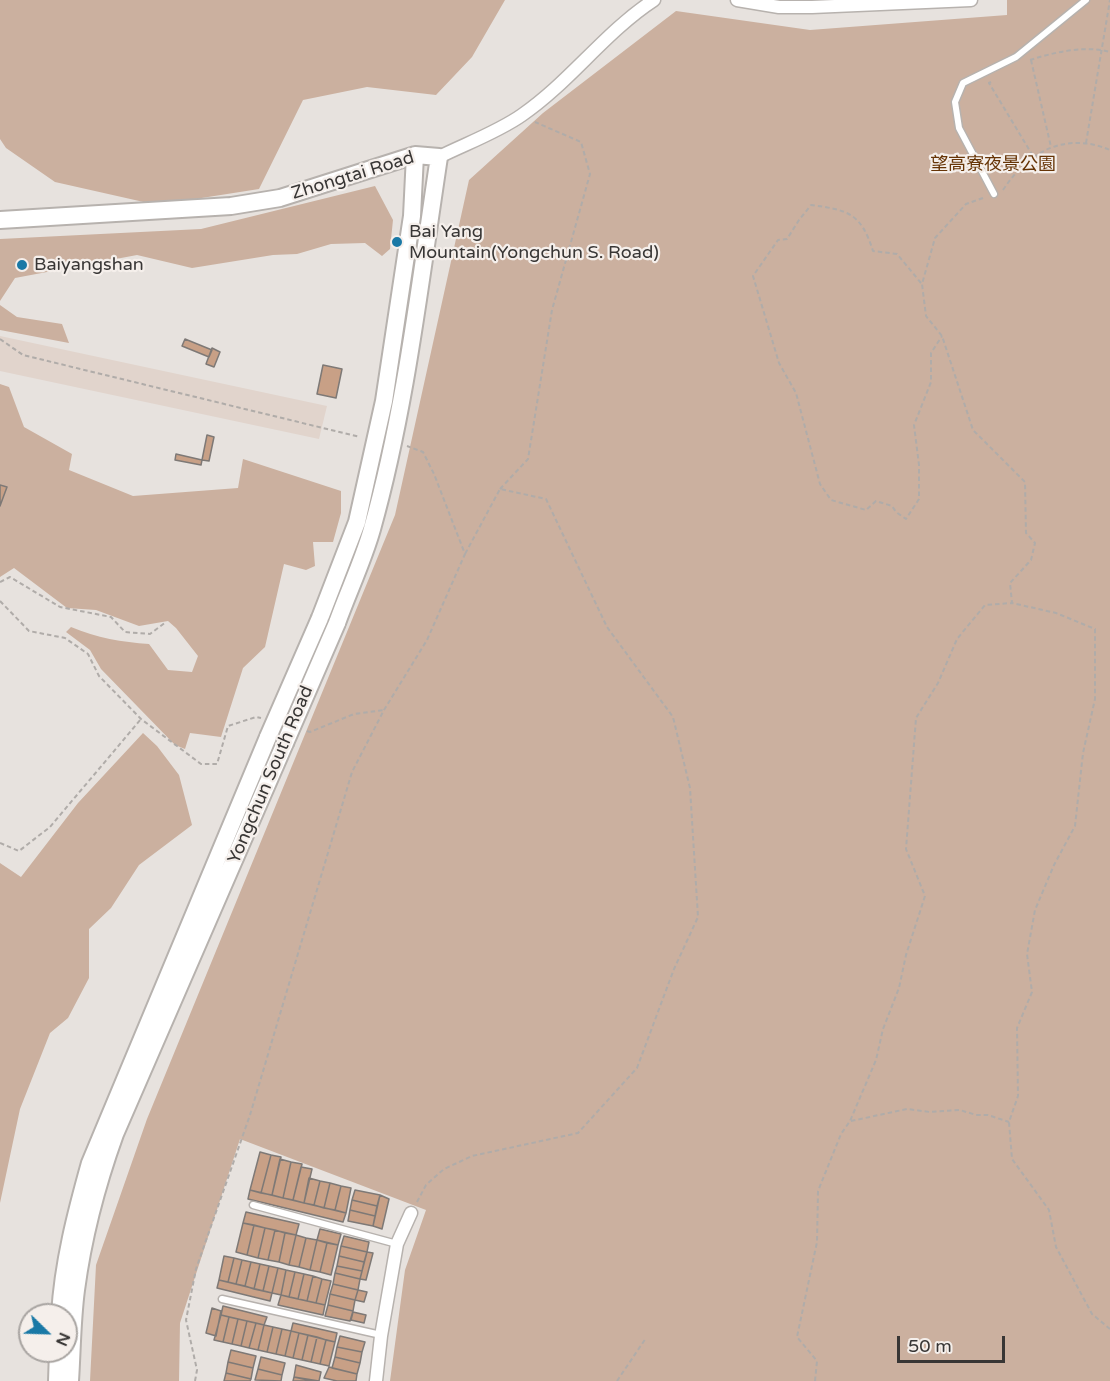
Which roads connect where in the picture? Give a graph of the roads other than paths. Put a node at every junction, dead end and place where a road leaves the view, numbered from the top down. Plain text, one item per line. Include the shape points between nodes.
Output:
1 (654, 0) edge
2 (737, 0) edge
3 (971, 0) edge
4 (1086, 0) edge
5 (415, 155) junction
6 (439, 157) junction
7 (998, 194) road end
8 (0, 220) edge
9 (96, 1166) junction
10 (253, 1205) dead end
11 (411, 1212) road end
12 (397, 1244) junction
13 (69, 1290) junction
14 (222, 1299) dead end
15 (64, 1303) edge
16 (381, 1336) junction
17 (58, 1363) edge
18 (57, 1381) edge
19 (70, 1381) edge
20 (376, 1381) edge

1 - 6 street, Zhongtai Road via 521,116
2 - 3 street via 779,7
4 - 7 lane via 1016,57 963,83 954,102 959,128
5 - 6 street, Zhongtai Road
5 - 8 street, Zhongtai Road via 280,198 231,206
5 - 9 street, Yongchun South Road, bridge via 412,216 384,401 357,522
6 - 9 street, Yongchun South Road, bridge via 405,377 371,531 337,623 115,1134
9 - 13 street, Yongchun South Road via 84,1243
10 - 12 lane
11 - 12 street
12 - 16 street
13 - 15 street, Yongchun South Road
13 - 19 street, Yongchun South Road
14 - 16 lane
16 - 20 street
17 - 18 street

